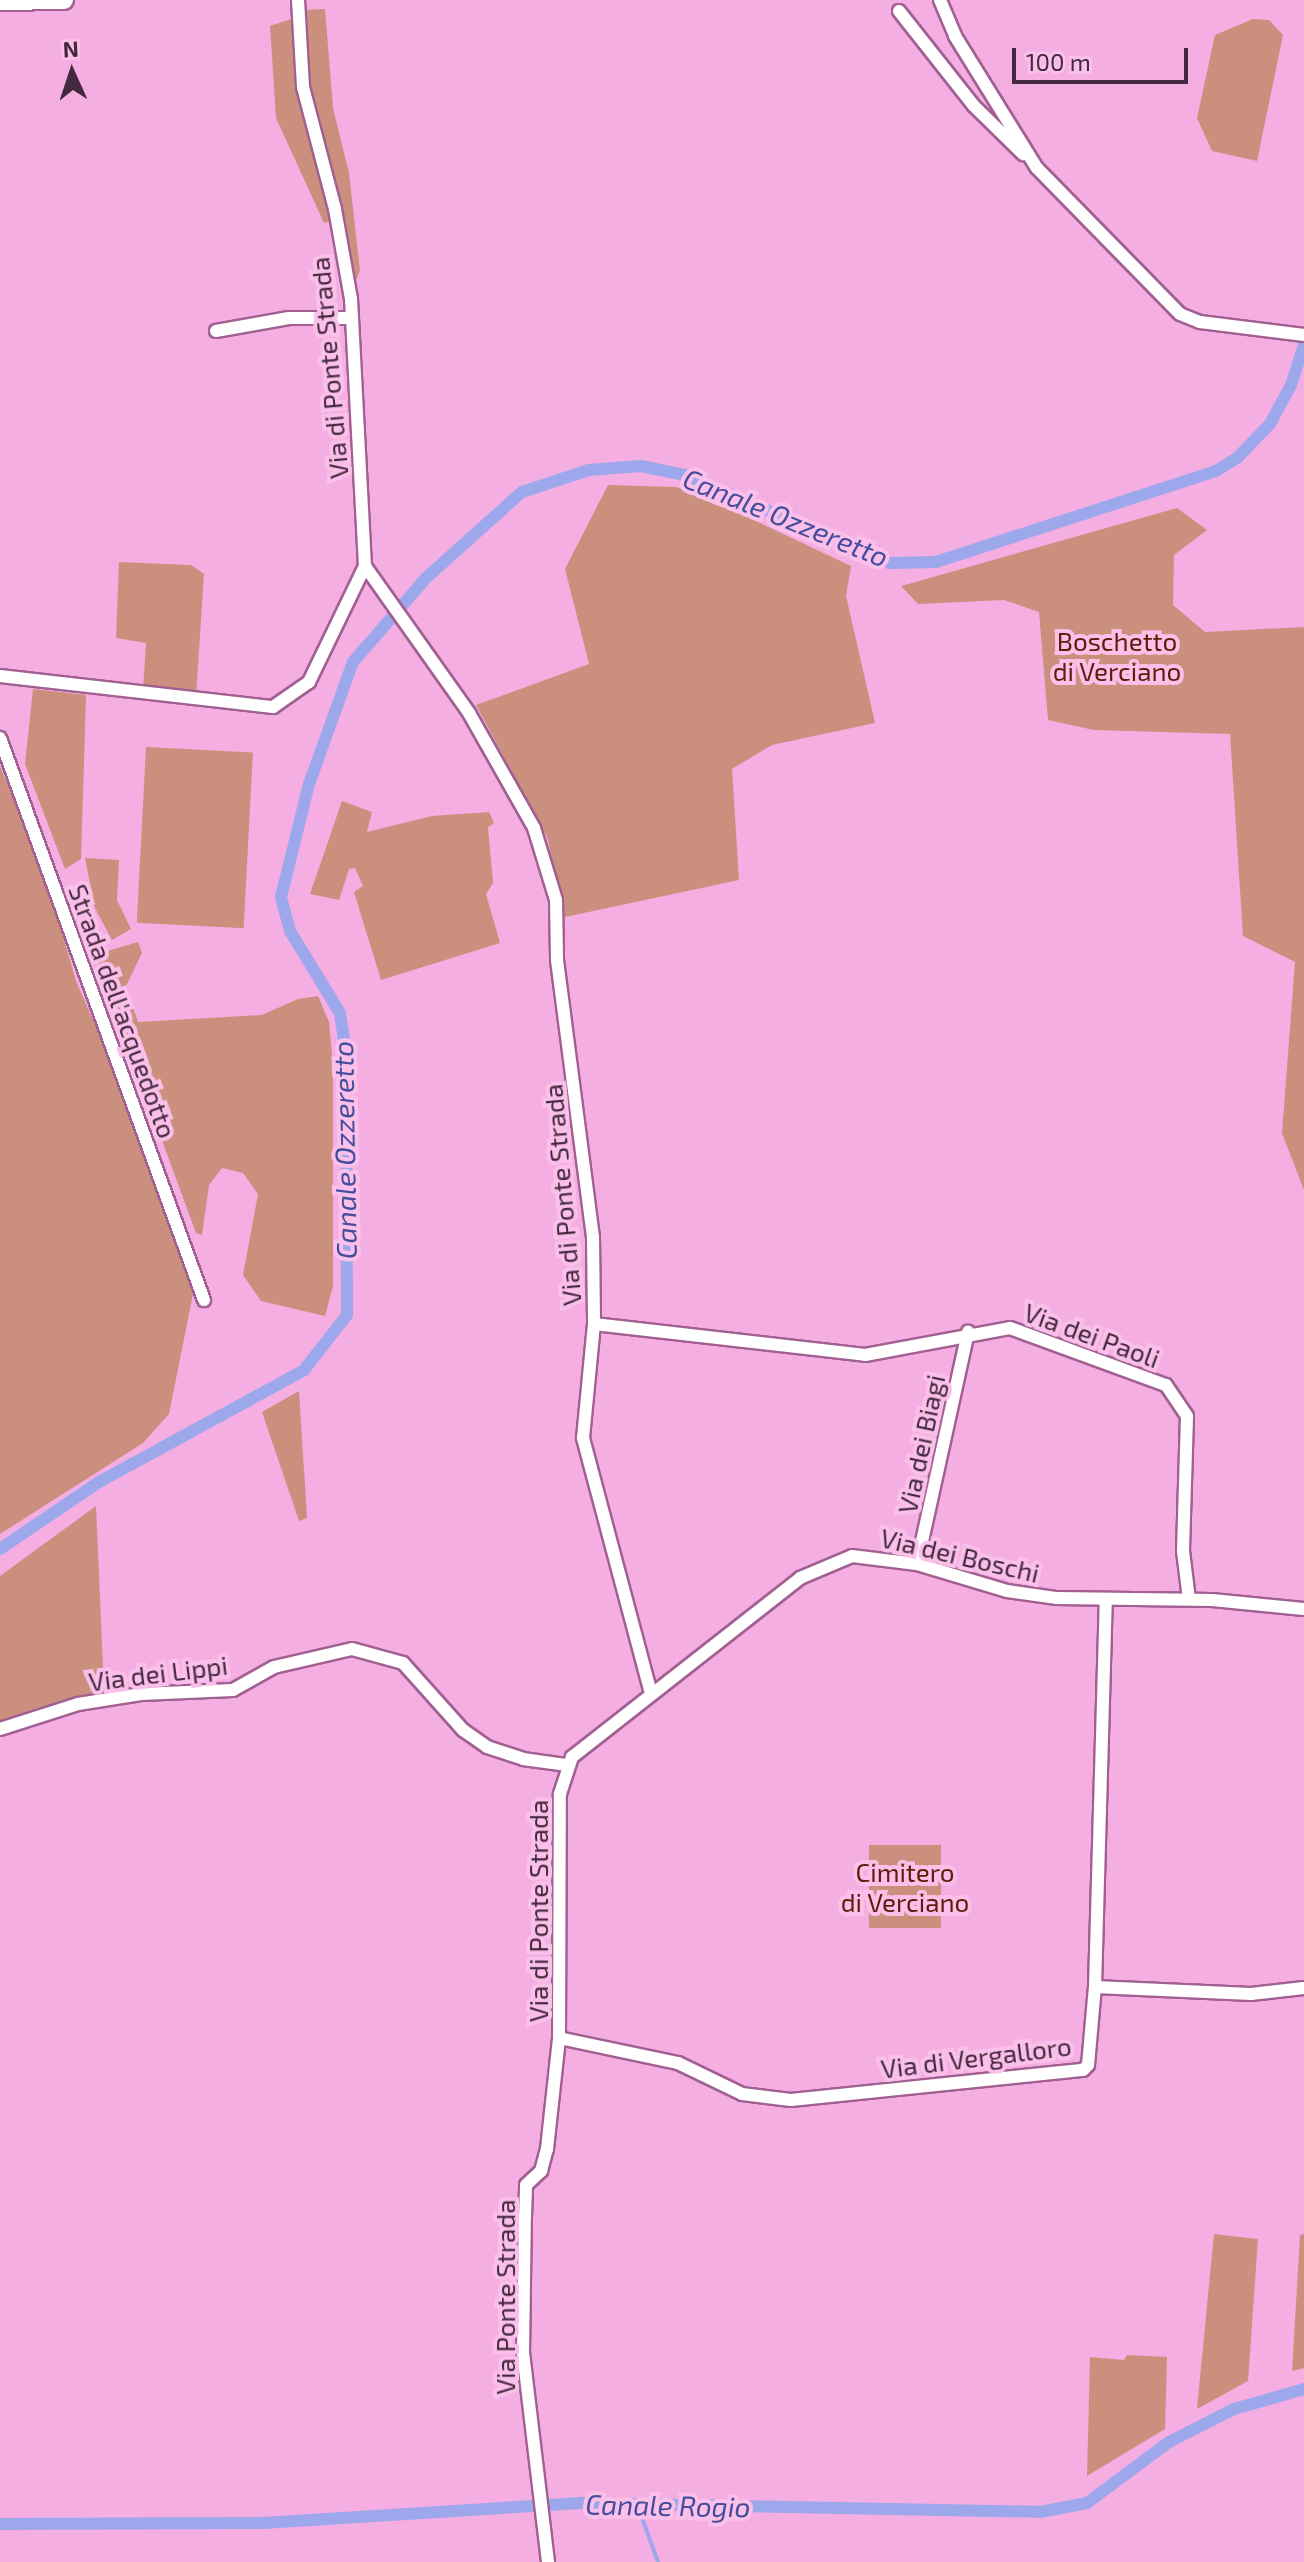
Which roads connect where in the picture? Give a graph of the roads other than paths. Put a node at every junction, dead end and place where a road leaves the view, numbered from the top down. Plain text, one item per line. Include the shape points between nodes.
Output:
1 (64, 0) edge
2 (298, 0) edge
3 (0, 1) edge
4 (940, 1) edge
5 (899, 11) dead end
6 (1037, 168) junction
7 (350, 318) junction
8 (216, 331) dead end
9 (1300, 335) edge
10 (365, 566) junction
11 (0, 676) edge
12 (0, 738) edge
13 (204, 1300) dead end
14 (594, 1324) junction
15 (968, 1332) junction
16 (917, 1564) junction
17 (1189, 1599) junction
18 (1106, 1601) junction
19 (1304, 1609) edge
20 (651, 1694) junction
21 (0, 1729) edge
22 (566, 1765) junction
23 (1095, 1987) junction
24 (1304, 1988) edge
25 (559, 2038) junction
26 (548, 2562) edge

1 - 3 highway
2 - 7 street, Via di Ponte Strada via 303,87 335,209
4 - 6 street via 955,36
5 - 6 street via 974,106
6 - 9 street via 1180,314 1200,322
7 - 8 street via 289,318
7 - 10 street, Via di Ponte Strada
10 - 11 street via 309,682 273,707
10 - 14 street, Via di Ponte Strada via 469,713 534,828 547,864 556,900 557,960 585,1155
12 - 13 street, Strada dell'acquedotto
14 - 15 street, Via dei Paoli via 865,1355
14 - 20 street, Via di Ponte Strada via 583,1438
15 - 16 street, Via dei Biagi
15 - 17 street, Via dei Paoli via 1010,1328 1176,1393 1187,1416 1183,1551
16 - 18 street, Via dei Boschi via 1007,1591
16 - 20 street, Via dei Boschi via 852,1556 815,1569
17 - 18 street, Via dei Boschi
17 - 19 street, Via dei Boschi
18 - 23 street, Via di Vergalloro
20 - 22 street, Via di Ponte Strada
21 - 22 street, Via dei Lippi via 78,1704 141,1694 233,1690 274,1667 352,1649 403,1663 463,1730 487,1747
22 - 25 street, Via di Ponte Strada via 559,1814
23 - 24 street via 1251,1994
23 - 25 street, Via di Vergalloro via 1088,2065 1083,2070 791,2100 742,2094 678,2063
25 - 26 street, Via Ponte Strada via 547,2149 541,2171 526,2185 525,2203 523,2353

